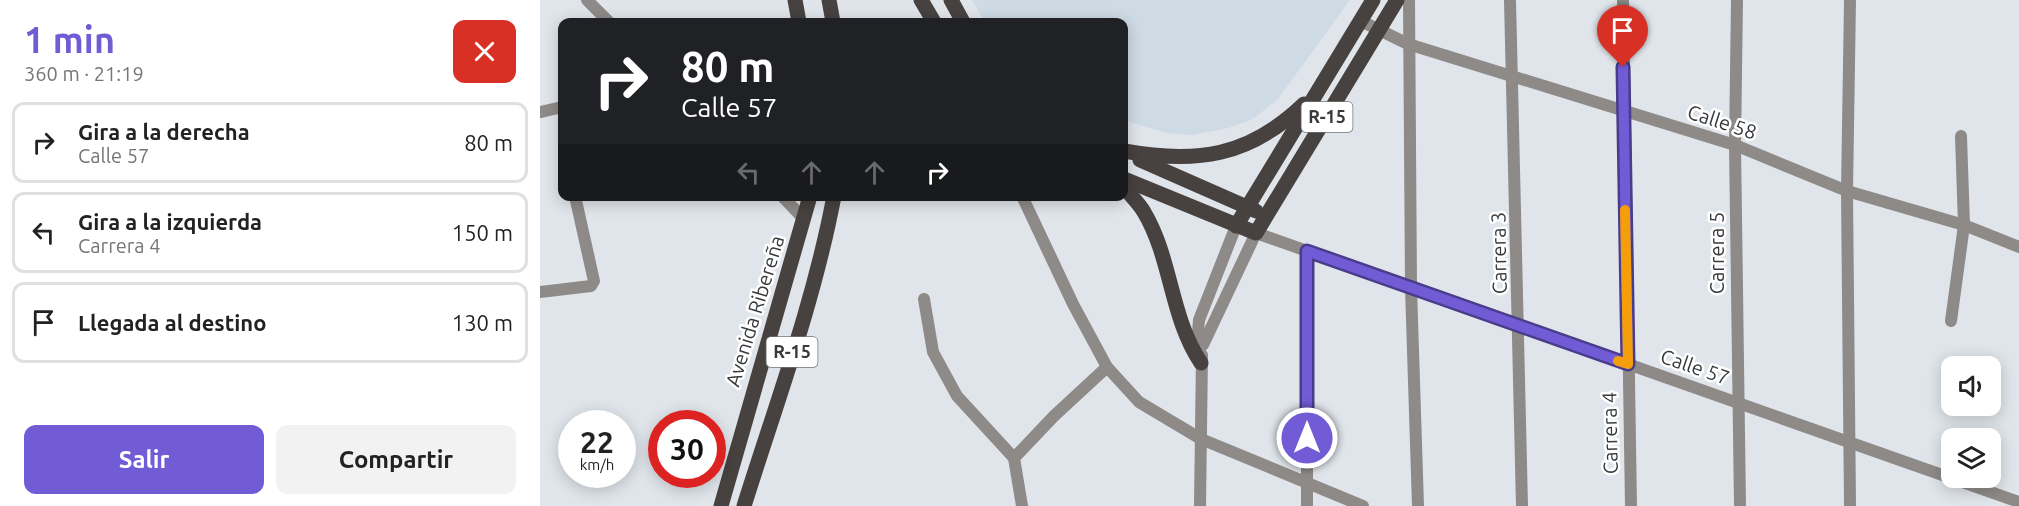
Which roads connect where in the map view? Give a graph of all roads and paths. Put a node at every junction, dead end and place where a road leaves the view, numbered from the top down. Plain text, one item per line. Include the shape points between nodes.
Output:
1 (587, 0) edge
2 (795, 0) edge
3 (828, 0) edge
4 (921, 0) edge
5 (951, 0) edge
6 (1373, 0) edge
7 (1397, 0) edge
8 (1408, 0) edge
9 (1510, 0) edge
10 (1623, 0) edge
11 (1737, 0) edge
12 (1850, 0) edge
13 (605, 18) edge
14 (798, 18) edge
15 (832, 18) edge
16 (932, 18) edge
17 (961, 18) edge
18 (1361, 21) junction
19 (1379, 30) junction
20 (1408, 45) junction
21 (1514, 76) junction
22 (1326, 79) junction
23 (558, 108) edge
24 (541, 112) edge
25 (1623, 112) junction
26 (1961, 136) dead end
27 (1736, 145) junction
28 (1128, 153) edge
29 (1128, 154) edge
30 (1128, 181) edge
31 (1847, 191) junction
32 (1128, 192) edge
33 (576, 201) edge
34 (787, 201) edge
35 (809, 201) edge
36 (833, 201) edge
37 (1024, 201) edge
38 (1248, 207) junction
39 (1267, 215) junction
40 (804, 219) junction
41 (1964, 225) junction
42 (1236, 226) junction
43 (1256, 233) junction
44 (2019, 247) edge
45 (1307, 251) junction
46 (1411, 288) junction
47 (540, 291) edge
48 (924, 299) dead end
49 (1951, 321) dead end
50 (1520, 326) junction
51 (1203, 345) junction
52 (1201, 363) junction
53 (1628, 364) junction
54 (1107, 367) junction
55 (1737, 402) junction
56 (1201, 439) junction
57 (1849, 442) junction
58 (1014, 458) junction
59 (1307, 485) junction
60 (2019, 502) edge
61 (720, 506) edge
62 (744, 506) edge
63 (1022, 506) edge
64 (1200, 506) edge
65 (1307, 506) edge
66 (1363, 506) edge
67 (1418, 506) edge
68 (1522, 506) edge
69 (1631, 506) edge
70 (1740, 506) edge
71 (1850, 506) edge

1 - 13 street
2 - 14 main road
3 - 15 main road
4 - 16 main road
5 - 17 main road
6 - 18 main road, R-15
7 - 19 main road, R-15
8 - 20 street
9 - 21 street, Carrera 3
10 - 25 street, Carrera 4
11 - 27 street, Carrera 5
12 - 31 street
18 - 19 street, Calle 58
18 - 22 main road, R-15
19 - 20 street, Calle 58
19 - 39 main road, R-15
20 - 21 street, Calle 58
20 - 46 street
21 - 25 street, Calle 58
21 - 50 street, Carrera 3
22 - 28 main road via 1291,117 1238,148 1188,158
22 - 38 main road, R-15
23 - 24 street
25 - 27 street, Calle 58
25 - 53 street, Carrera 4
26 - 41 street
27 - 31 street, Calle 58
27 - 55 street, Carrera 5
29 - 38 main road
30 - 42 main road
31 - 41 street, Calle 58
31 - 57 street
32 - 52 main road via 1144,212 1162,254 1173,302
33 - 47 street via 594,280 591,286
34 - 40 street
35 - 40 main road, Avenida Ribereña / R-15
36 - 62 main road, R-15 via 805,312
37 - 54 street
38 - 39 main road
38 - 42 main road, R-15
39 - 43 main road, R-15
40 - 61 main road, Avenida Ribereña / R-15
41 - 44 street, Calle 58
41 - 49 street
42 - 43 main road
42 - 51 street via 1198,320
43 - 45 street, Calle 57
43 - 51 street
45 - 46 street, Calle 57
45 - 59 street
46 - 50 street, Calle 57
46 - 67 street
48 - 58 street via 933,352 957,396
50 - 53 street, Calle 57
50 - 68 street, Carrera 3
51 - 52 street
52 - 56 street
53 - 55 street, Calle 57
53 - 69 street, Carrera 4
54 - 56 street via 1140,402
54 - 58 street
55 - 57 street, Calle 57
55 - 70 street, Carrera 5
56 - 59 street
56 - 64 street
57 - 60 street, Calle 57
57 - 71 street
58 - 63 street
59 - 65 street
59 - 66 street

